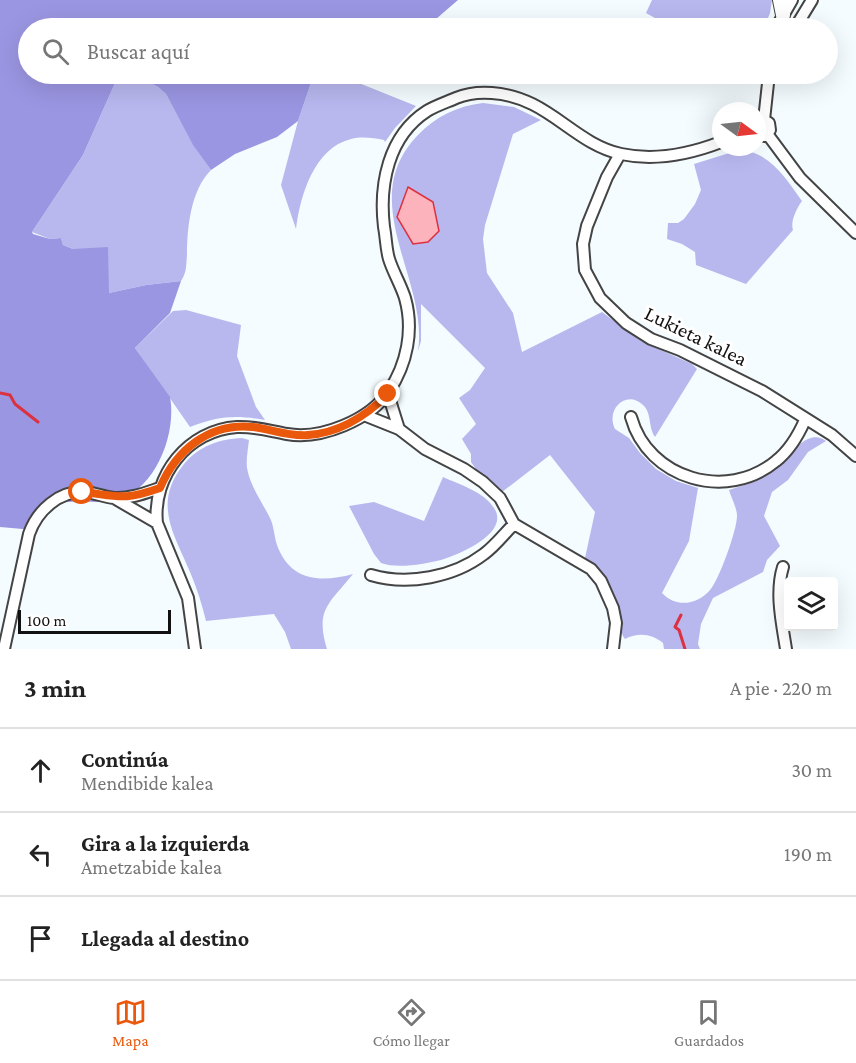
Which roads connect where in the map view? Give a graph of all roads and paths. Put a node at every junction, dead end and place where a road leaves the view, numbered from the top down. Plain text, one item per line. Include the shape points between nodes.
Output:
1 (780, 0) edge
2 (792, 0) edge
3 (813, 0) edge
4 (783, 15) junction
5 (781, 18) edge
6 (801, 18) edge
7 (767, 84) edge
8 (764, 102) edge
9 (766, 140) edge
10 (712, 145) edge
11 (606, 149) junction
12 (620, 154) junction
13 (607, 177) junction
14 (856, 233) edge
15 (388, 394) junction
16 (364, 415) junction
17 (631, 417) dead end
18 (805, 420) junction
19 (399, 429) junction
20 (856, 456) edge
21 (160, 488) junction
22 (114, 498) junction
23 (157, 523) junction
24 (514, 524) junction
25 (783, 567) dead end
26 (371, 575) dead end
27 (4, 649) edge
28 (195, 649) edge
29 (613, 649) edge
30 (786, 649) edge

1 - 4 street
2 - 4 street
3 - 6 street
4 - 5 street
7 - 8 street
9 - 14 street
10 - 12 street via 645,157
11 - 12 street
11 - 13 street, Lukieta kalea
11 - 15 street via 540,107 501,94 473,93 455,98 427,111 406,131 394,150 382,186 388,258 405,298 408,317 406,356
12 - 13 street, Lukieta kalea
13 - 18 street, Lukieta kalea via 583,244 585,270 600,298 626,323 651,339 762,391
15 - 16 street
15 - 19 street
16 - 19 street
16 - 21 street via 340,428 306,435 250,427 220,429 181,453
17 - 18 street via 648,450 658,460 686,477 718,482 749,477 776,461 798,436
18 - 20 street, Lukieta kalea via 832,435
19 - 24 street via 425,449 483,482 500,498
21 - 22 street via 135,497
21 - 23 street
22 - 23 street
22 - 27 street via 82,492 65,495 42,511 33,524 19,573
23 - 28 street via 188,598
24 - 26 street via 474,562 448,573 395,579
24 - 29 street via 579,561 601,581 614,608
25 - 30 street via 779,591

